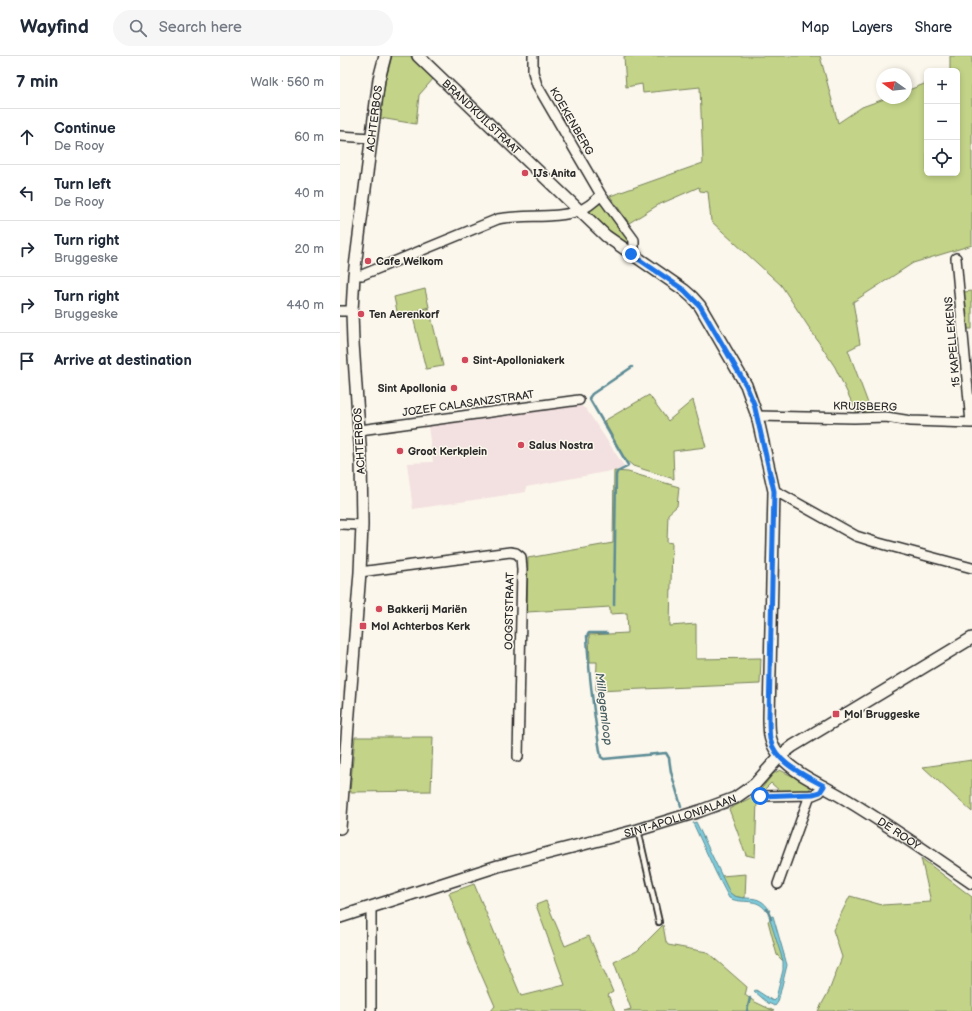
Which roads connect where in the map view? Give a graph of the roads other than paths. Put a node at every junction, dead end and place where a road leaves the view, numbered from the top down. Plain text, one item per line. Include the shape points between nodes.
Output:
1 (385, 56) edge
2 (418, 56) edge
3 (534, 56) edge
4 (340, 136) edge
5 (371, 138) junction
6 (601, 195) junction
7 (579, 211) junction
8 (631, 254) junction
9 (956, 258) dead end
10 (354, 275) junction
11 (340, 311) edge
12 (352, 311) junction
13 (579, 400) dead end
14 (757, 416) junction
15 (971, 423) edge
16 (360, 430) junction
17 (774, 491) junction
18 (340, 524) edge
19 (362, 525) junction
20 (972, 568) edge
21 (360, 572) junction
22 (972, 638) edge
23 (780, 756) junction
24 (518, 757) dead end
25 (824, 786) junction
26 (810, 795) junction
27 (760, 796) dead end
28 (340, 828) edge
29 (638, 830) junction
30 (972, 883) edge
31 (778, 884) dead end
32 (371, 907) junction
33 (340, 917) edge
34 (659, 922) dead end
35 (371, 1011) edge

1 - 5 street, ACHTERBOS via 379,79
2 - 7 street, BRANDKUILSTRAAT
3 - 6 street, KOEKENBERG via 533,72 537,85
4 - 5 street
5 - 10 street, ACHTERBOS
6 - 7 street
6 - 8 street, KOEKENBERG via 634,240
7 - 8 street, BRANDKUILSTRAAT via 606,236
7 - 10 street via 498,219 362,275
8 - 14 street, BRANDKUILSTRAAT via 684,290 700,306 746,385
9 - 15 street, 15 KAPELLEKENS
10 - 12 street, ACHTERBOS
11 - 12 street
12 - 16 street, ACHTERBOS
13 - 16 street, JOZEF CALASANZSTRAAT
14 - 15 street, KRUISBERG via 886,417 911,421
14 - 17 street, BRANDKUILSTRAAT
16 - 19 street, ACHTERBOS
17 - 20 street via 856,536
17 - 23 street, BRANDKUILSTRAAT via 769,733 772,744
18 - 19 street
19 - 21 street, ACHTERBOS
21 - 24 street, OOGSTSTRAAT via 510,552 521,557
21 - 28 street, ACHTERBOS
22 - 23 street, SINT-APOLLONIALAAN
23 - 25 street, DE ROOY via 793,768
23 - 29 street, SINT-APOLLONIALAAN via 755,784 735,798
25 - 26 street via 820,792
25 - 30 street, DE ROOY
26 - 27 street
26 - 31 street
29 - 32 street, SINT-APOLLONIALAAN via 498,866
29 - 34 lane
32 - 33 street, SINT-APOLLONIALAAN
32 - 35 street

